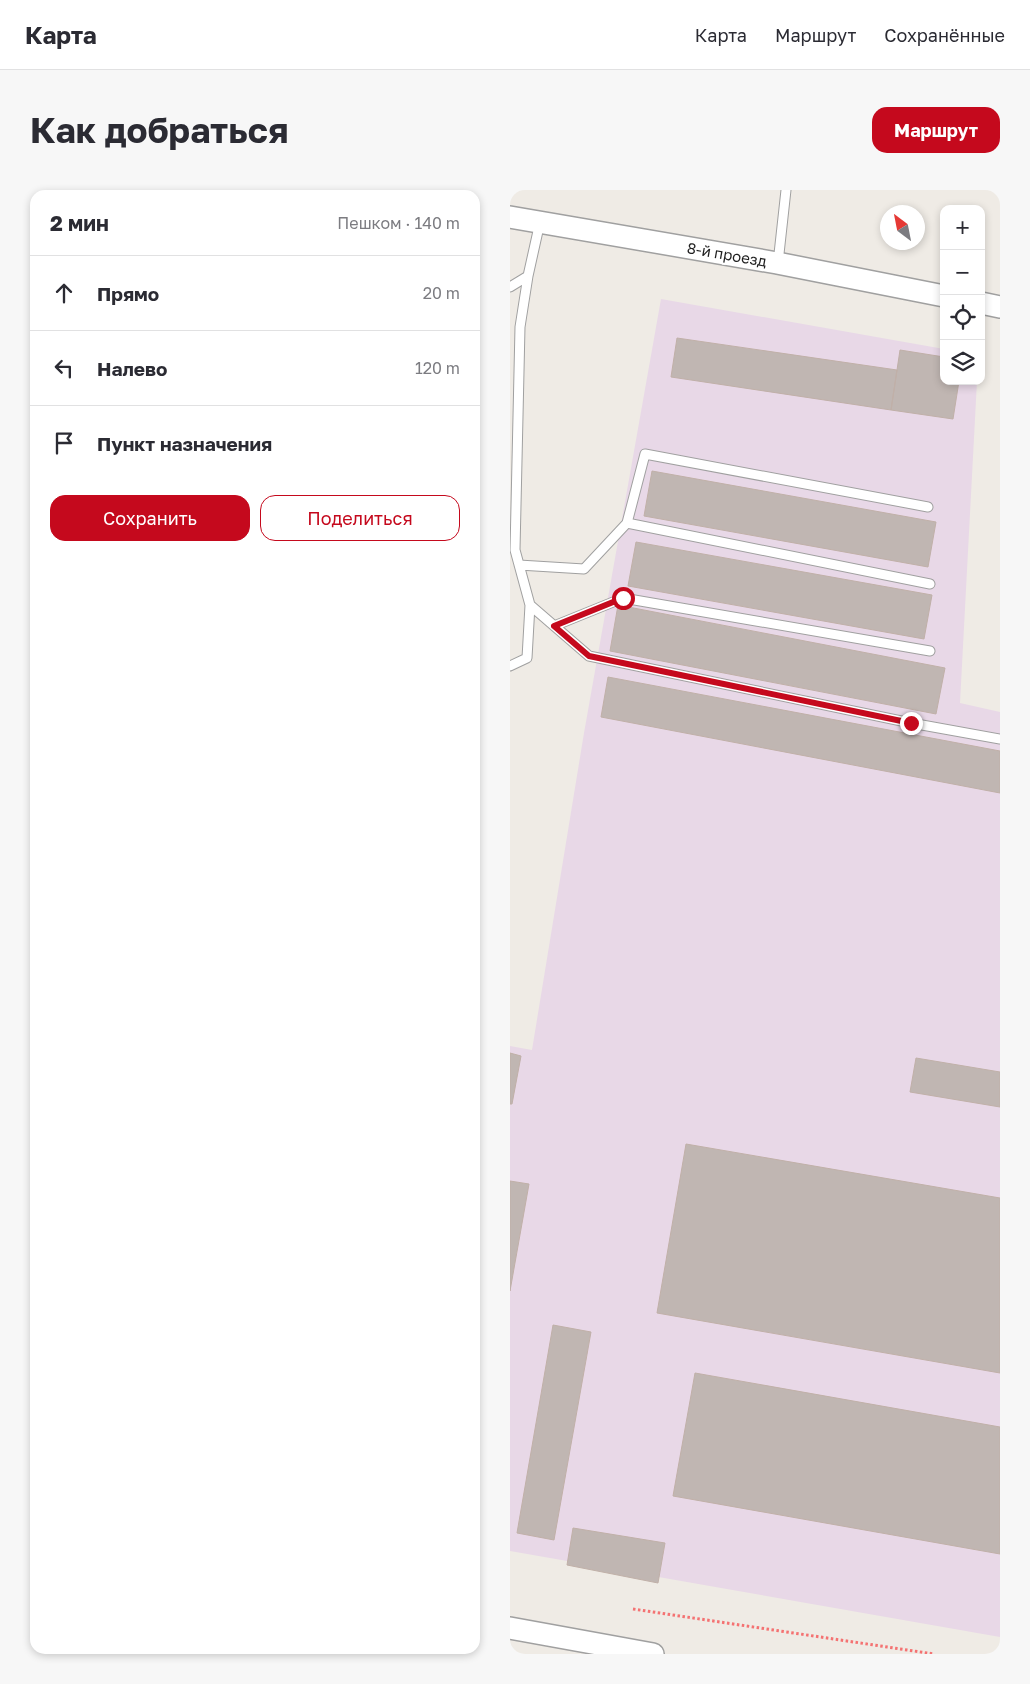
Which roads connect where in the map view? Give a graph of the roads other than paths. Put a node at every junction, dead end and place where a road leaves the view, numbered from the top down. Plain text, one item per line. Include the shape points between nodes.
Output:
1 (786, 190) edge
2 (510, 217) edge
3 (540, 222) junction
4 (778, 263) junction
5 (528, 276) junction
6 (510, 287) edge
7 (940, 295) edge
8 (985, 304) edge
9 (1000, 307) edge
10 (928, 506) dead end
11 (627, 523) junction
12 (519, 565) junction
13 (930, 584) dead end
14 (530, 605) junction
15 (554, 626) junction
16 (930, 651) dead end
17 (510, 666) edge
18 (1000, 739) edge
19 (510, 1628) edge
20 (652, 1654) edge

1 - 4 lane
2 - 3 street, 8-й проезд
3 - 4 street, 8-й проезд
3 - 5 lane
4 - 7 street, 8-й проезд
5 - 6 lane
5 - 12 lane via 520,327 515,550
8 - 9 street
10 - 11 lane via 645,454
11 - 12 lane via 584,569
11 - 13 lane
12 - 14 lane
14 - 15 lane
14 - 17 lane via 527,658
15 - 16 lane via 623,598
15 - 18 lane via 589,656
19 - 20 street

